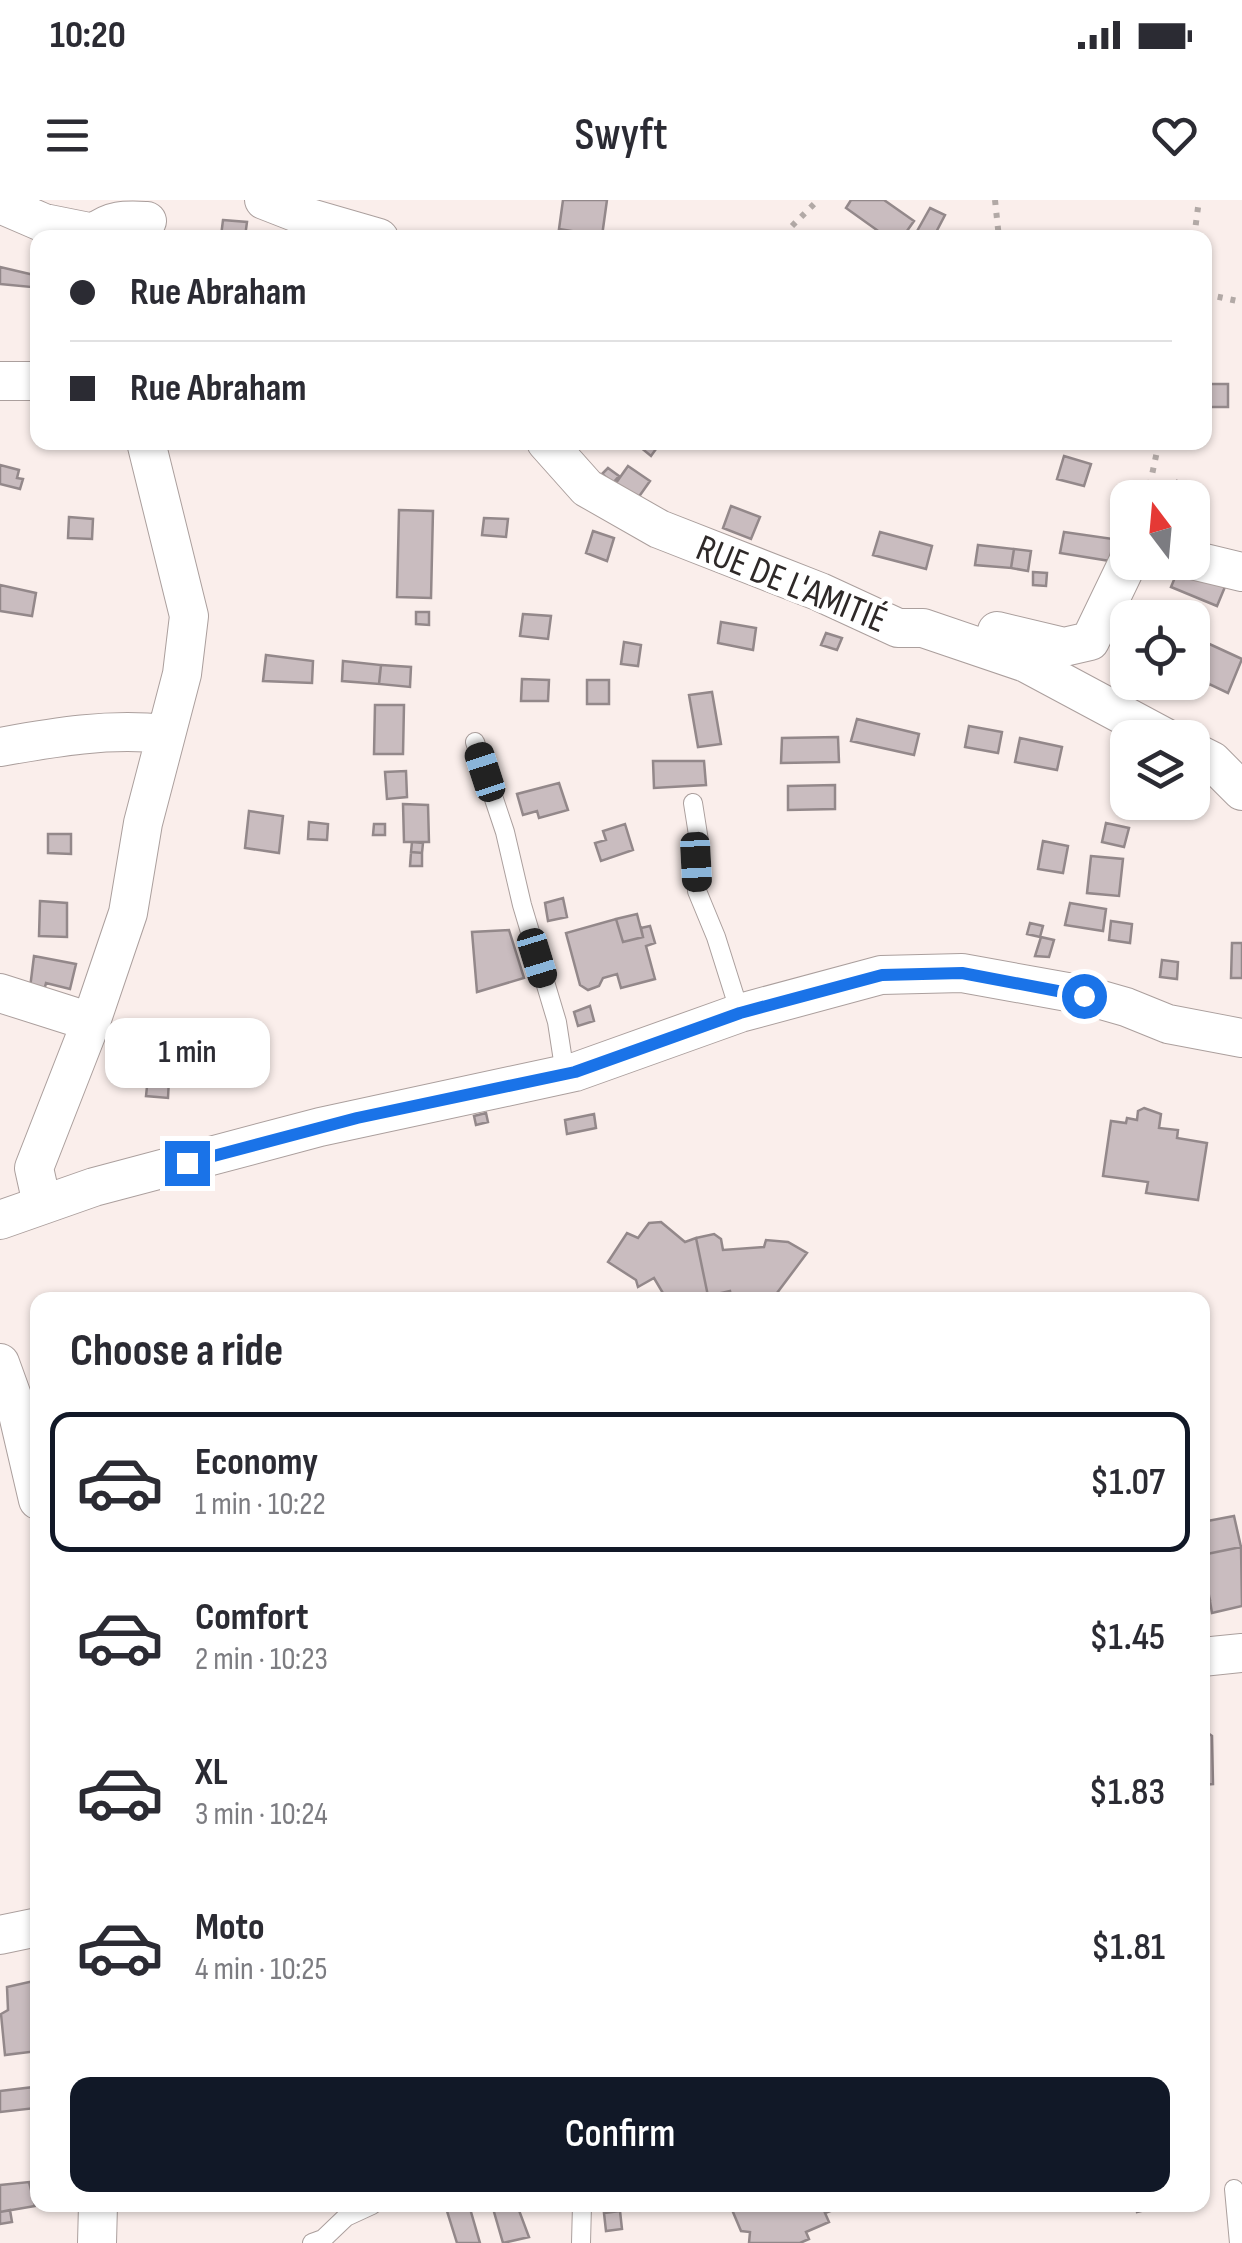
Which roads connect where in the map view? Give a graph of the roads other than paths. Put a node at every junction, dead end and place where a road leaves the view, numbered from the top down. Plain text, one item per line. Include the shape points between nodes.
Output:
1 (264, 200) edge
2 (0, 204) edge
3 (150, 220) edge
4 (70, 230) edge
5 (99, 230) edge
6 (352, 230) edge
7 (0, 381) edge
8 (30, 381) edge
9 (148, 450) edge
10 (553, 450) edge
11 (1210, 564) edge
12 (1242, 572) edge
13 (1119, 580) edge
14 (941, 633) junction
15 (1132, 720) edge
16 (165, 734) junction
17 (475, 742) dead end
18 (0, 747) edge
19 (1210, 760) edge
20 (1242, 791) edge
21 (694, 803) dead end
22 (0, 993) edge
23 (740, 1013) junction
24 (91, 1022) junction
25 (1242, 1038) edge
26 (566, 1074) junction
27 (42, 1204) junction
28 (0, 1220) edge
29 (0, 1363) edge
30 (30, 1467) edge
31 (1242, 1653) edge
32 (1210, 1656) edge
33 (30, 1928) edge
34 (0, 1935) edge
35 (1234, 2188) dead end
36 (98, 2212) edge
37 (357, 2212) edge
38 (582, 2212) edge
39 (97, 2243) edge
40 (312, 2243) edge
41 (582, 2243) edge
42 (1239, 2243) edge

1 - 6 street
2 - 4 street
3 - 5 street via 122,219
7 - 8 street
9 - 16 street via 189,616
10 - 14 street, RUE DE L'AMITIÉ via 587,488 659,529 898,628
11 - 12 street
13 - 14 street via 1090,642 1064,647 967,624
14 - 15 street, RUE DE L'AMITIÉ via 1026,663
16 - 18 street via 121,730
16 - 24 street via 128,912
17 - 26 lane via 557,1022
19 - 20 street
21 - 23 lane via 697,891
22 - 24 street
23 - 25 street via 882,975 962,973 1084,996 1168,1024
23 - 26 street
24 - 27 street via 34,1168
26 - 27 street via 320,1126
27 - 28 street
29 - 30 street
31 - 32 street
33 - 34 street
35 - 42 lane
36 - 39 street
37 - 40 lane
38 - 41 lane

